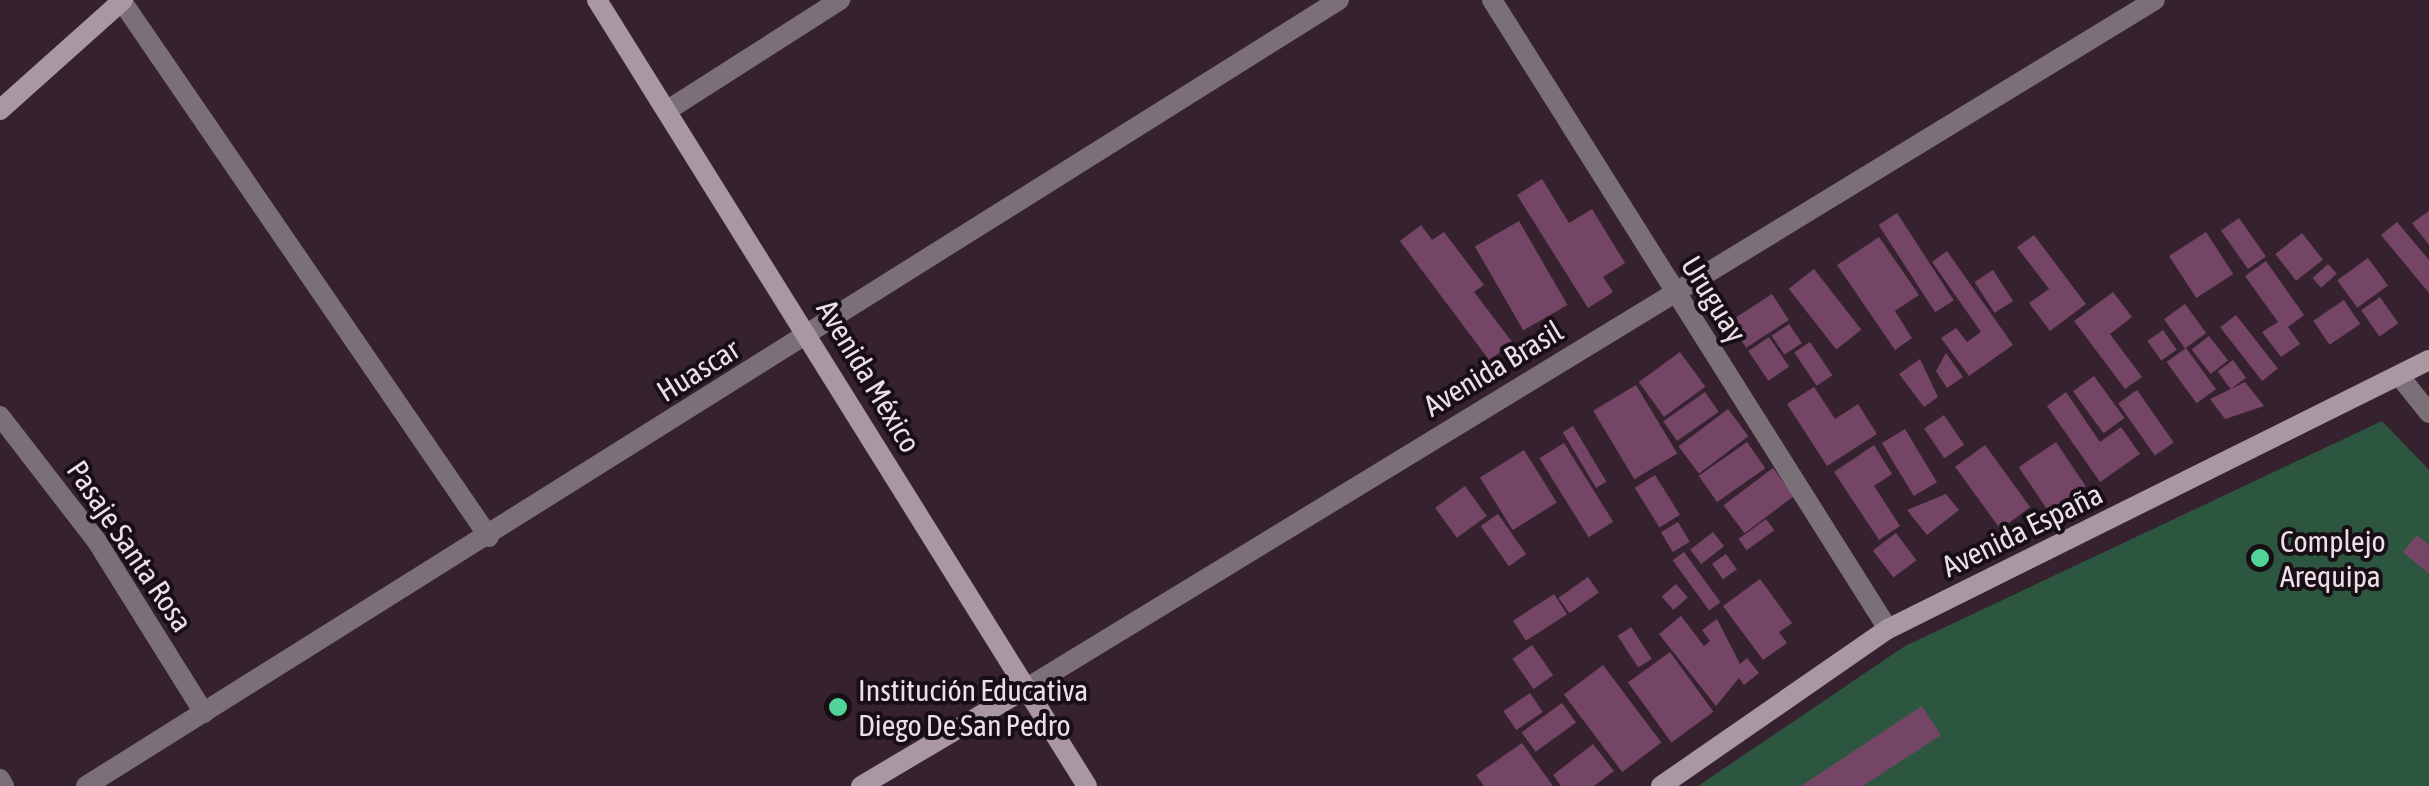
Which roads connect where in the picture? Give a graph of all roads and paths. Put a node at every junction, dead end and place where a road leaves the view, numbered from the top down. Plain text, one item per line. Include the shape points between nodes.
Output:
1 (122, 0) edge
2 (597, 0) edge
3 (840, 0) edge
4 (1339, 0) edge
5 (1492, 0) edge
6 (2155, 0) edge
7 (671, 108) junction
8 (0, 110) edge
9 (1674, 293) junction
10 (809, 335) junction
11 (2429, 360) edge
12 (2401, 378) junction
13 (2429, 414) edge
14 (0, 416) edge
15 (489, 537) junction
16 (1888, 629) junction
17 (1024, 688) junction
18 (204, 713) junction
19 (0, 779) edge
20 (4, 786) edge
21 (86, 786) edge
22 (861, 786) edge
23 (1087, 786) edge
24 (1661, 786) edge

1 - 8 street
1 - 15 street
2 - 7 street, Avenida México
3 - 7 street
4 - 10 street, Huascar
5 - 9 street, Uruguay
6 - 9 street, Avenida Brasil
7 - 10 street, Avenida México
9 - 16 street, Uruguay
9 - 17 street, Avenida Brasil
10 - 15 street, Huascar
10 - 17 street, Avenida México
11 - 12 street, Avenida España
12 - 13 street
12 - 16 street, Avenida España
14 - 18 street, Pasaje Santa Rosa via 96,540
15 - 18 street, Huascar
16 - 24 street, Avenida España
17 - 22 street, Avenida Brasil
17 - 23 street, Avenida México
18 - 21 street, Huascar
19 - 20 street

